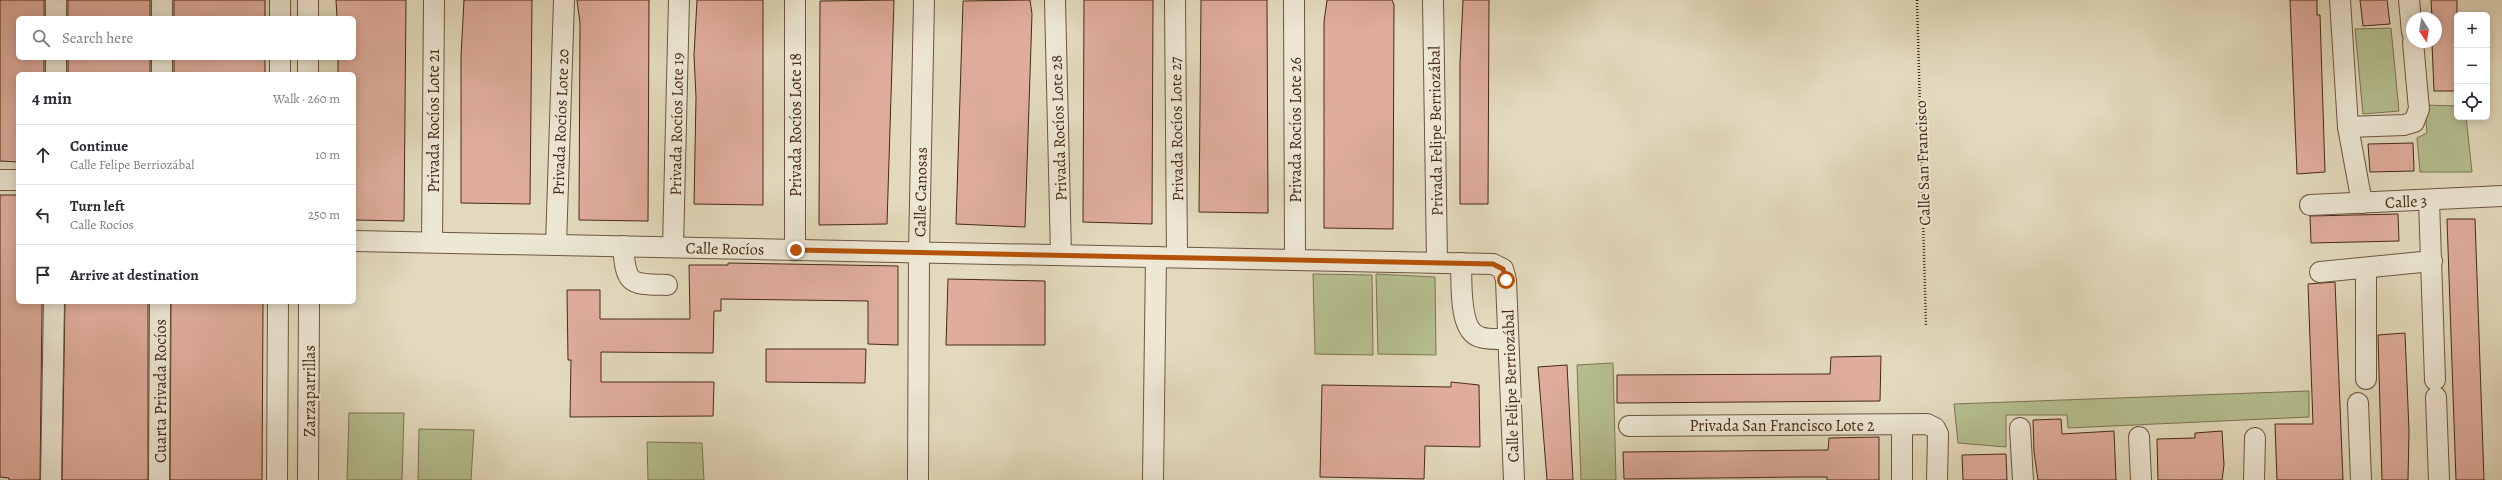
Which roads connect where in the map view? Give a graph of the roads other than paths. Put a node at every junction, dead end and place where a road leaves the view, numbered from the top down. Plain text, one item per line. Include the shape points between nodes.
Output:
1 (56, 0) edge
2 (162, 0) edge
3 (280, 0) edge
4 (308, 0) edge
5 (434, 0) edge
6 (564, 0) edge
7 (679, 0) edge
8 (795, 0) edge
9 (924, 0) edge
10 (1294, 0) edge
11 (1433, 0) edge
12 (2340, 0) edge
13 (2409, 0) edge
14 (1054, 1) dead end
15 (1175, 1) dead end
16 (2410, 12) edge
17 (56, 16) edge
18 (162, 16) edge
19 (280, 16) edge
20 (308, 16) edge
21 (2413, 48) edge
22 (56, 60) edge
23 (162, 60) edge
24 (280, 60) edge
25 (308, 60) edge
26 (56, 72) edge
27 (162, 72) edge
28 (280, 72) edge
29 (308, 72) edge
30 (2348, 126) junction
31 (0, 180) edge
32 (16, 180) edge
33 (2502, 196) edge
34 (2429, 200) junction
35 (2362, 203) junction
36 (2310, 205) dead end
37 (356, 241) edge
38 (432, 242) junction
39 (556, 245) junction
40 (623, 246) junction
41 (673, 247) junction
42 (796, 250) junction
43 (919, 252) junction
44 (1061, 255) junction
45 (1156, 257) junction
46 (1177, 257) junction
47 (1295, 260) junction
48 (2432, 261) junction
49 (1437, 262) junction
50 (1461, 263) junction
51 (2366, 268) junction
52 (1503, 269) joint
53 (2320, 272) dead end
54 (667, 285) dead end
55 (54, 304) edge
56 (160, 304) edge
57 (278, 304) edge
58 (309, 304) edge
59 (1508, 339) junction
60 (2366, 380) dead end
61 (2358, 403) dead end
62 (1902, 425) junction
63 (1628, 426) dead end
64 (2020, 428) dead end
65 (2139, 437) dead end
66 (2255, 438) dead end
67 (51, 480) edge
68 (159, 480) edge
69 (277, 480) edge
70 (308, 480) edge
71 (918, 480) edge
72 (1153, 480) edge
73 (1514, 480) edge
74 (1902, 480) edge
75 (1937, 480) edge
76 (2023, 480) edge
77 (2141, 480) edge
78 (2254, 480) edge
79 (2361, 480) edge
80 (2439, 480) edge

1 - 17 street
2 - 18 street
3 - 19 street
4 - 20 street
5 - 38 street, Privada Rocíos Lote 21
6 - 39 street, Privada Rocíos Lote 20
7 - 41 street, Privada Rocíos Lote 19
8 - 42 street, Privada Rocíos Lote 18
9 - 43 street, Calle Canosas
10 - 47 street, Privada Rocíos Lote 26
11 - 49 street, Privada Felipe Berriozábal
12 - 30 street
13 - 16 street
14 - 44 street, Privada Rocíos Lote 28
15 - 46 street, Privada Rocíos Lote 27
21 - 30 street via 2418,109 2414,122 2404,125
22 - 26 street
23 - 27 street
24 - 28 street
25 - 29 street
30 - 35 street
31 - 32 street
33 - 34 street, Calle 3
34 - 35 street, Calle 3
34 - 48 street
35 - 36 street, Calle 3
37 - 38 street, Calle Rocíos
38 - 39 street, Calle Rocíos
39 - 40 street, Calle Rocíos
40 - 41 street, Calle Rocíos
40 - 54 street via 624,270 630,279 640,284
41 - 42 street, Calle Rocíos
42 - 43 street, Calle Rocíos
43 - 44 street, Calle Rocíos
43 - 71 street, Calle Canosas
44 - 45 street, Calle Rocíos
45 - 46 street, Calle Rocíos
45 - 72 street
46 - 47 street, Calle Rocíos
47 - 49 street, Calle Rocíos
48 - 51 street
48 - 80 street
49 - 50 street, Calle Rocíos
50 - 52 street, Calle Rocíos via 1493,264
50 - 59 street via 1465,321 1469,331 1480,337
51 - 53 street
51 - 60 street
52 - 59 street, Calle Felipe Berriozábal via 1506,280
55 - 67 street
56 - 68 street, Cuarta Privada Rocíos
57 - 69 street, Zarzaparrillas
58 - 70 street, Zarzaparrillas
59 - 73 street, Calle Felipe Berriozábal
61 - 79 street
62 - 63 street, Privada San Francisco Lote 2
62 - 74 street
62 - 75 street, Privada San Francisco Lote 2 via 1927,424 1935,428 1938,434
64 - 76 street
65 - 77 street
66 - 78 street

